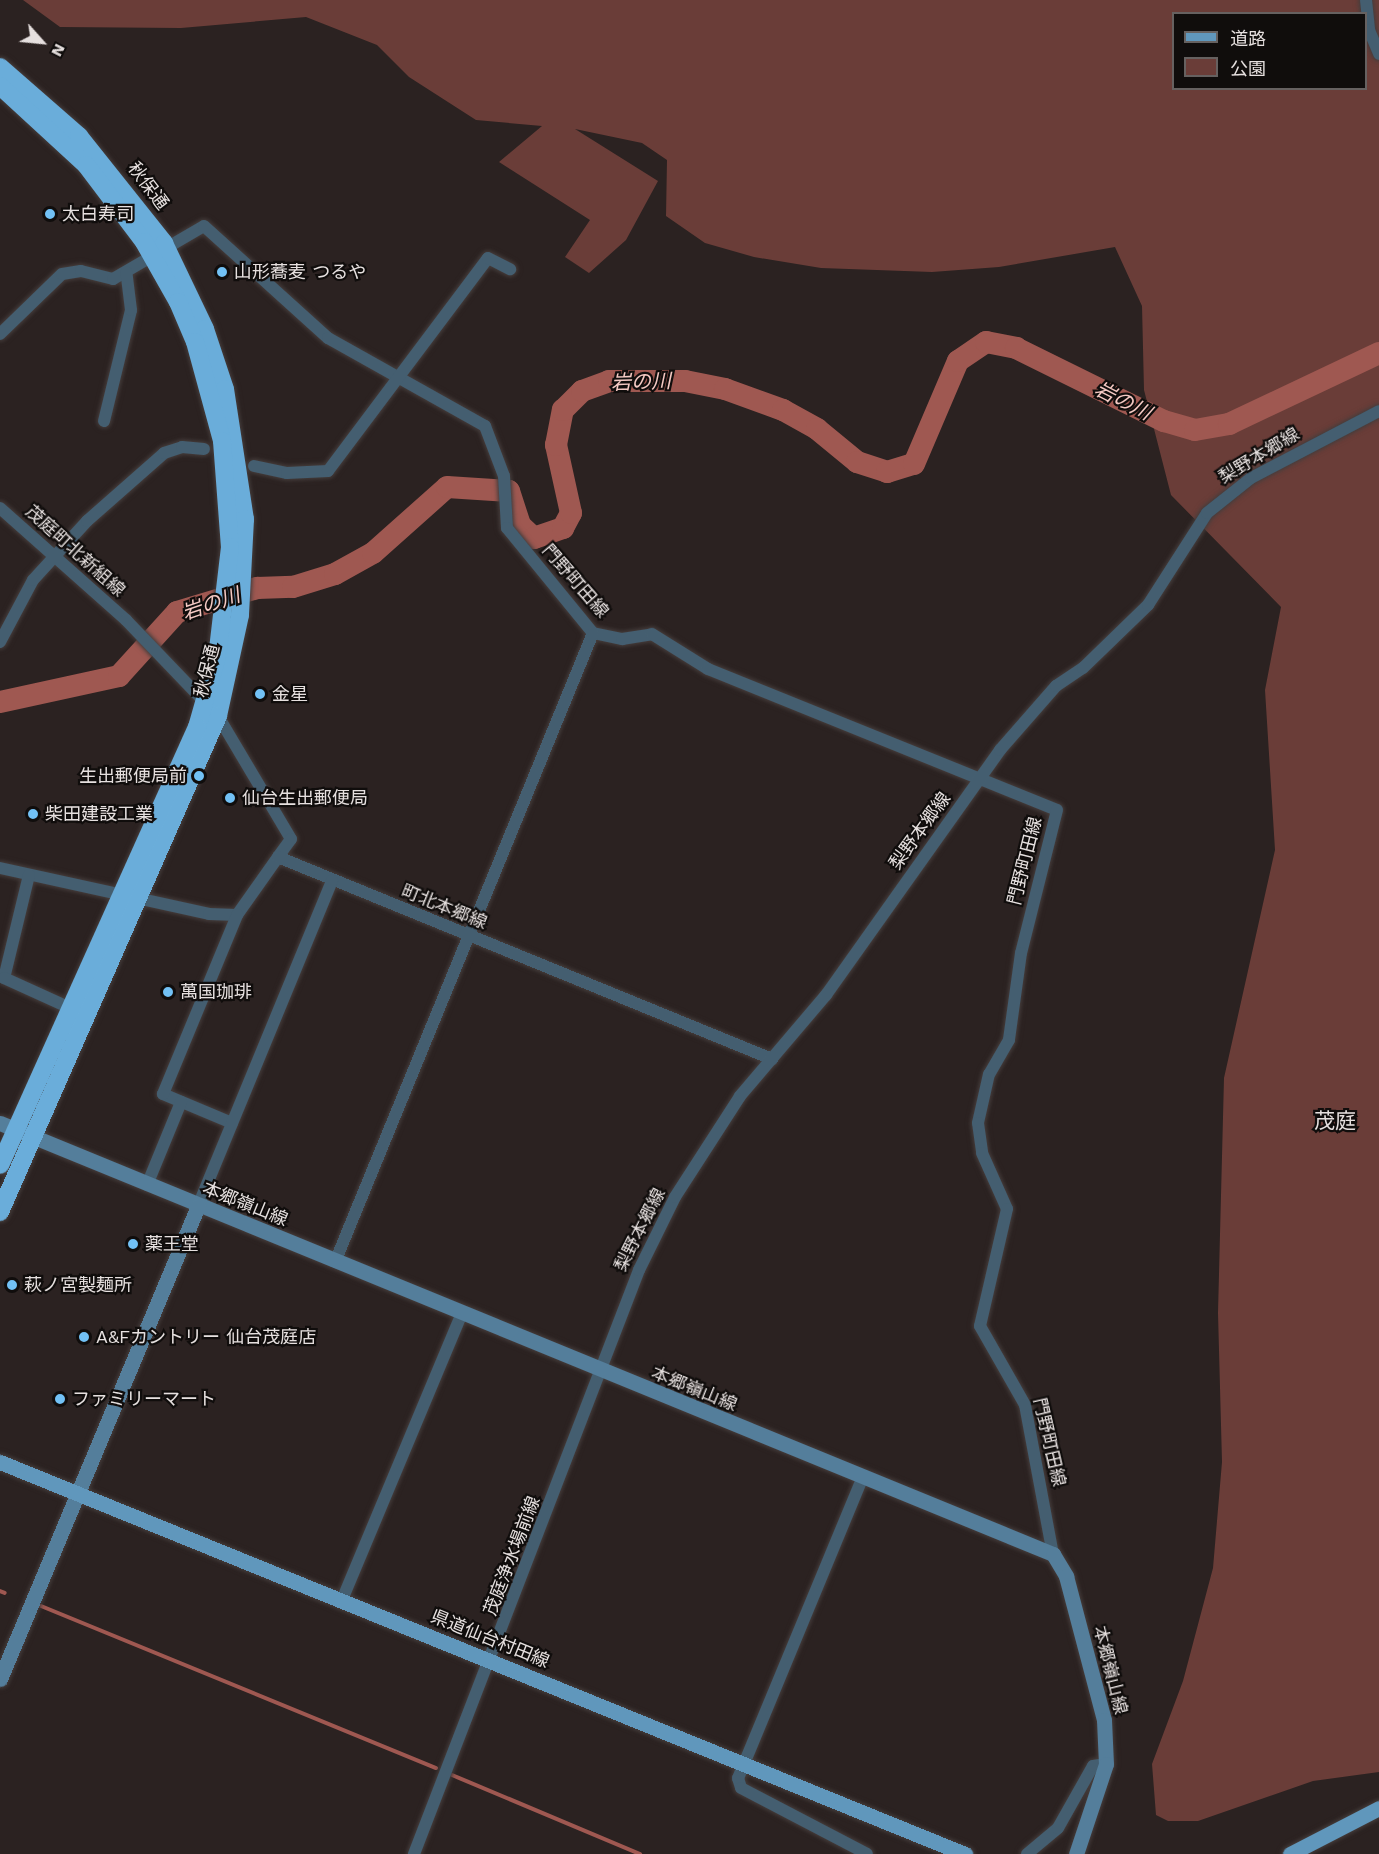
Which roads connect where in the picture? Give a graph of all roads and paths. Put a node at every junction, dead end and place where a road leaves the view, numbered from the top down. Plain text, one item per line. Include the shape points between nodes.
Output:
1 (1366, 0) edge
2 (1379, 54) edge
3 (0, 67) edge
4 (0, 86) edge
5 (161, 255) junction
6 (510, 269) dead end
7 (126, 273) junction
8 (0, 335) edge
9 (398, 377) junction
10 (1379, 411) edge
11 (104, 422) dead end
12 (204, 450) dead end
13 (254, 466) dead end
14 (0, 508) edge
15 (54, 553) junction
16 (232, 616) junction
17 (593, 633) junction
18 (0, 642) edge
19 (205, 702) junction
20 (218, 716) junction
21 (980, 782) junction
22 (278, 857) junction
23 (0, 868) edge
24 (28, 875) junction
25 (332, 881) junction
26 (130, 896) junction
27 (237, 915) junction
28 (469, 936) junction
29 (70, 1008) junction
30 (772, 1059) junction
31 (181, 1102) junction
32 (232, 1123) junction
33 (16, 1130) edge
34 (0, 1165) edge
35 (147, 1185) junction
36 (198, 1206) junction
37 (0, 1212) edge
38 (334, 1262) junction
39 (461, 1315) junction
40 (598, 1370) junction
41 (0, 1462) edge
42 (862, 1479) junction
43 (78, 1494) junction
44 (1053, 1554) junction
45 (342, 1600) junction
46 (490, 1660) junction
47 (0, 1679) edge
48 (744, 1761) junction
49 (1106, 1764) junction
50 (1379, 1808) edge
51 (414, 1854) edge
52 (867, 1854) edge
53 (965, 1854) edge
54 (1027, 1854) edge
55 (1076, 1854) edge
56 (1290, 1854) edge

1 - 2 street via 1369,30
3 - 5 highway, 秋保通 via 114,174
4 - 5 highway, 秋保通 via 86,165
5 - 7 street
5 - 9 street via 204,226 328,338
5 - 16 highway, 秋保通 via 205,329 237,438 245,519
6 - 9 street via 488,258
7 - 8 street via 113,279 81,271 62,274
7 - 11 street via 131,310
9 - 13 street via 328,471 287,473
9 - 17 street, 門野町田線 via 485,426 504,476 502,503 514,538
10 - 21 street, 梨野本郷線 via 1251,478 1218,502 1149,605 1051,692
12 - 15 street via 182,447 164,453
14 - 15 street, 茂庭町北新組線
15 - 18 street
15 - 19 street, 茂庭町北新組線
16 - 19 highway, 秋保通
16 - 20 highway, 秋保通
17 - 21 street, 門野町田線 via 622,639 652,634 708,669
17 - 28 street
19 - 20 street, 茂庭町北新組線
19 - 26 highway, 秋保通
20 - 22 street, 茂庭町北新組線 via 291,839
20 - 26 highway, 秋保通
21 - 30 street, 梨野本郷線 via 826,995
21 - 44 street, 門野町田線 via 1057,810 1021,953 1009,1040 989,1074 978,1123 982,1153 1007,1209 980,1326 1025,1405
22 - 25 street, 町北本郷線
22 - 27 street
23 - 24 street
24 - 26 street
24 - 29 street via 3,978
25 - 28 street, 町北本郷線
25 - 32 street
26 - 27 street
26 - 29 highway, 秋保通
26 - 33 highway, 秋保通
27 - 31 street via 163,1094
28 - 30 street, 町北本郷線
28 - 38 street
29 - 33 highway, 秋保通
30 - 40 street, 梨野本郷線 via 740,1096 675,1197
31 - 32 street
31 - 35 street
32 - 36 street
33 - 34 highway, 秋保通
33 - 35 street, 本郷嶺山線
33 - 37 highway, 秋保通
35 - 36 street, 本郷嶺山線
36 - 38 street, 本郷嶺山線
36 - 43 street
38 - 39 street, 本郷嶺山線
39 - 40 street, 本郷嶺山線
39 - 45 street
40 - 42 street, 本郷嶺山線
40 - 46 street, 茂庭浄水場前線
41 - 43 main road, 県道仙台村田線
42 - 44 street, 本郷嶺山線
42 - 48 street
43 - 45 main road, 県道仙台村田線
43 - 47 street
44 - 49 street, 本郷嶺山線 via 1066,1576 1104,1720
45 - 46 main road, 県道仙台村田線
46 - 48 main road, 県道仙台村田線
46 - 51 street, 茂庭浄水場前線
48 - 52 street via 741,1788
48 - 53 main road, 県道仙台村田線
49 - 54 street via 1093,1766 1058,1828
49 - 55 street, 本郷嶺山線
50 - 56 main road

